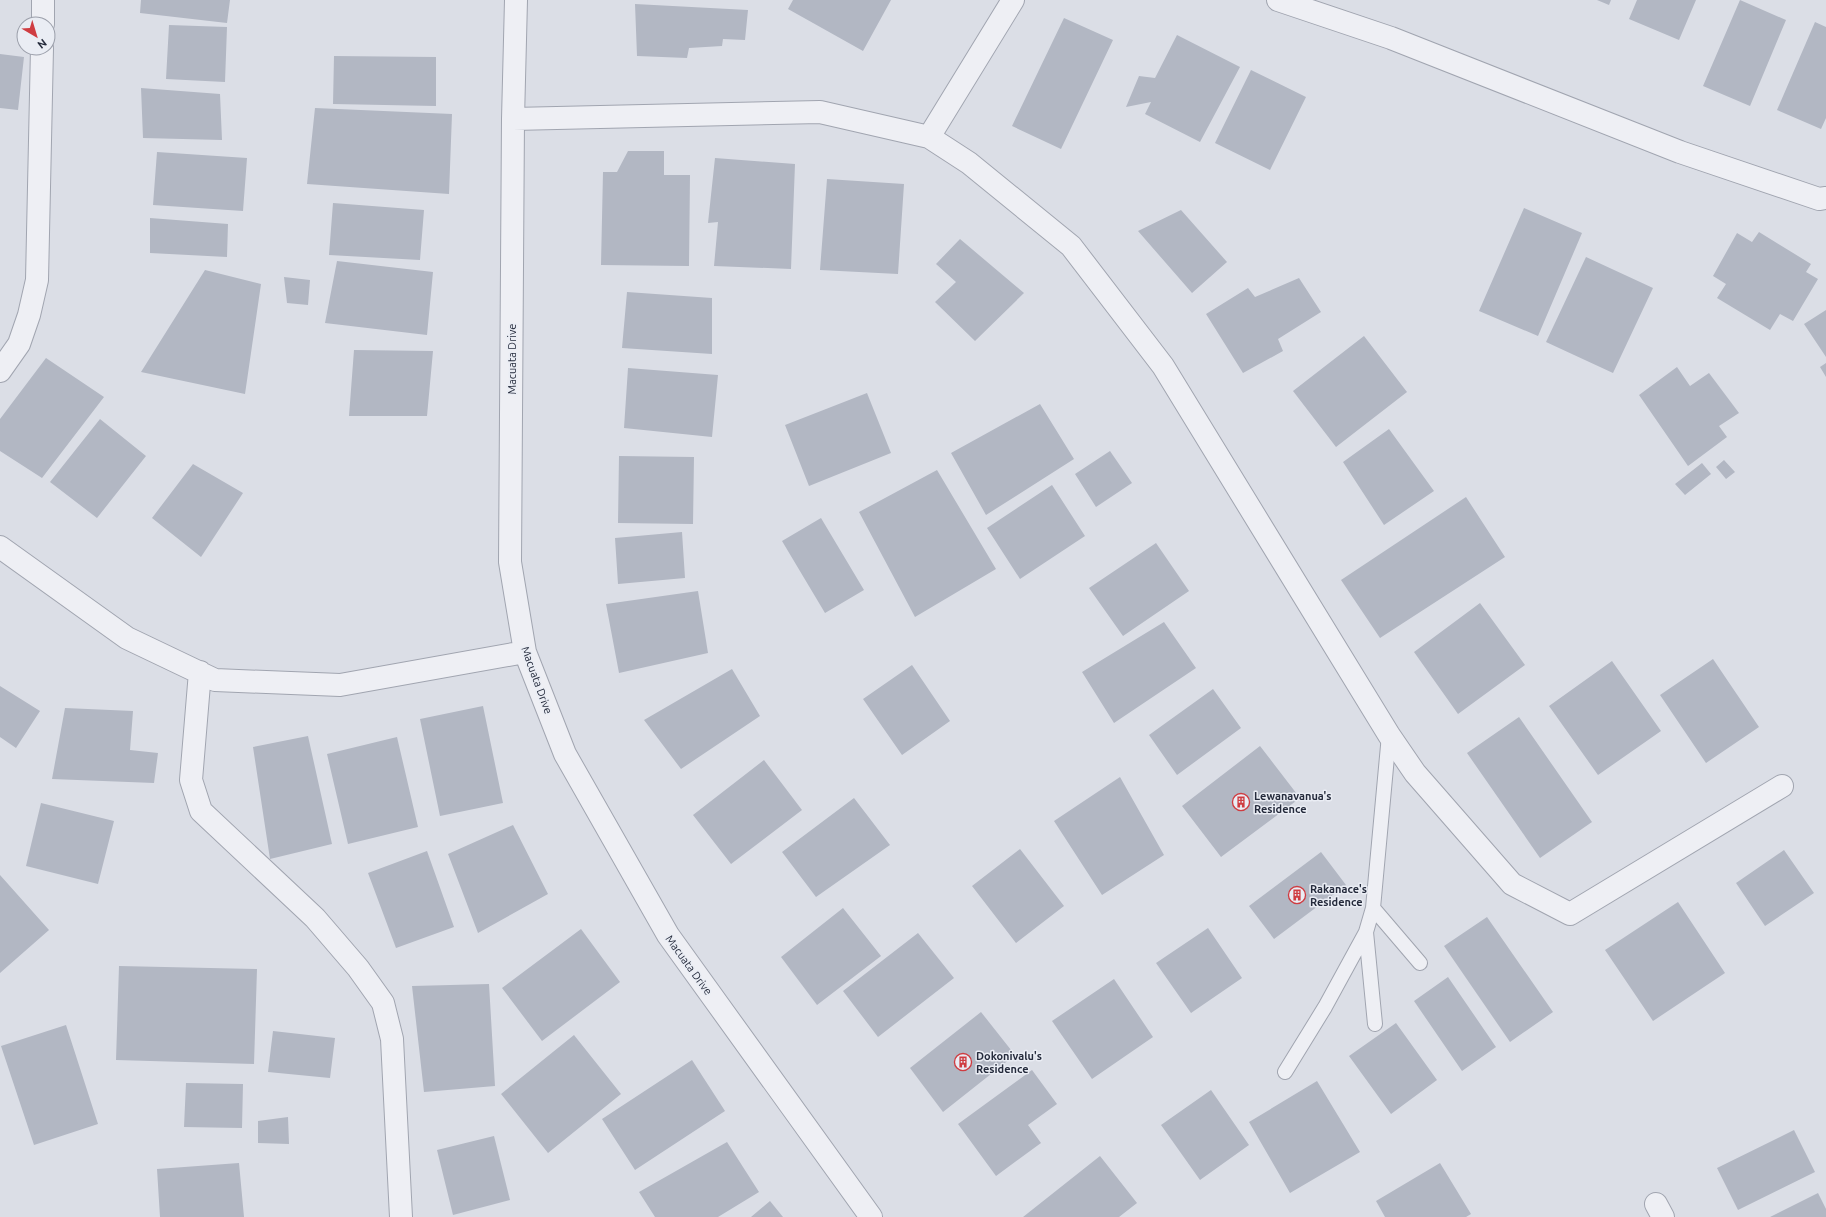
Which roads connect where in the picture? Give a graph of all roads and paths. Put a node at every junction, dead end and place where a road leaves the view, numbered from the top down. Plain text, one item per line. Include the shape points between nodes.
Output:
1 (43, 0) edge
2 (516, 0) edge
3 (1013, 0) edge
4 (1278, 0) edge
5 (43, 16) edge
6 (42, 56) edge
7 (513, 119) junction
8 (929, 137) junction
9 (1826, 198) edge
10 (0, 371) edge
11 (0, 547) edge
12 (525, 652) junction
13 (200, 672) junction
14 (1389, 735) junction
15 (1782, 786) dead end
16 (1373, 908) junction
17 (1366, 932) junction
18 (1420, 963) dead end
19 (1376, 1024) dead end
20 (1285, 1072) dead end
21 (401, 1217) edge
22 (871, 1217) edge

1 - 5 street
2 - 7 street, Macuata Drive
3 - 8 street
4 - 9 street via 1392,38 1680,152 1819,199
6 - 10 street via 36,280 29,315 19,344
7 - 8 street via 820,112
7 - 12 street, Macuata Drive via 510,562
8 - 14 street via 969,163 1071,246 1163,366
11 - 13 street via 127,638
12 - 13 street via 340,685 215,680
12 - 22 street, Macuata Drive via 565,754 668,935
13 - 21 street via 192,780 202,811 315,918 358,968 383,1003 392,1039
14 - 15 street via 1415,773 1512,884 1570,914
14 - 16 lane
16 - 17 lane
16 - 18 lane
17 - 19 lane
17 - 20 lane via 1325,1007

